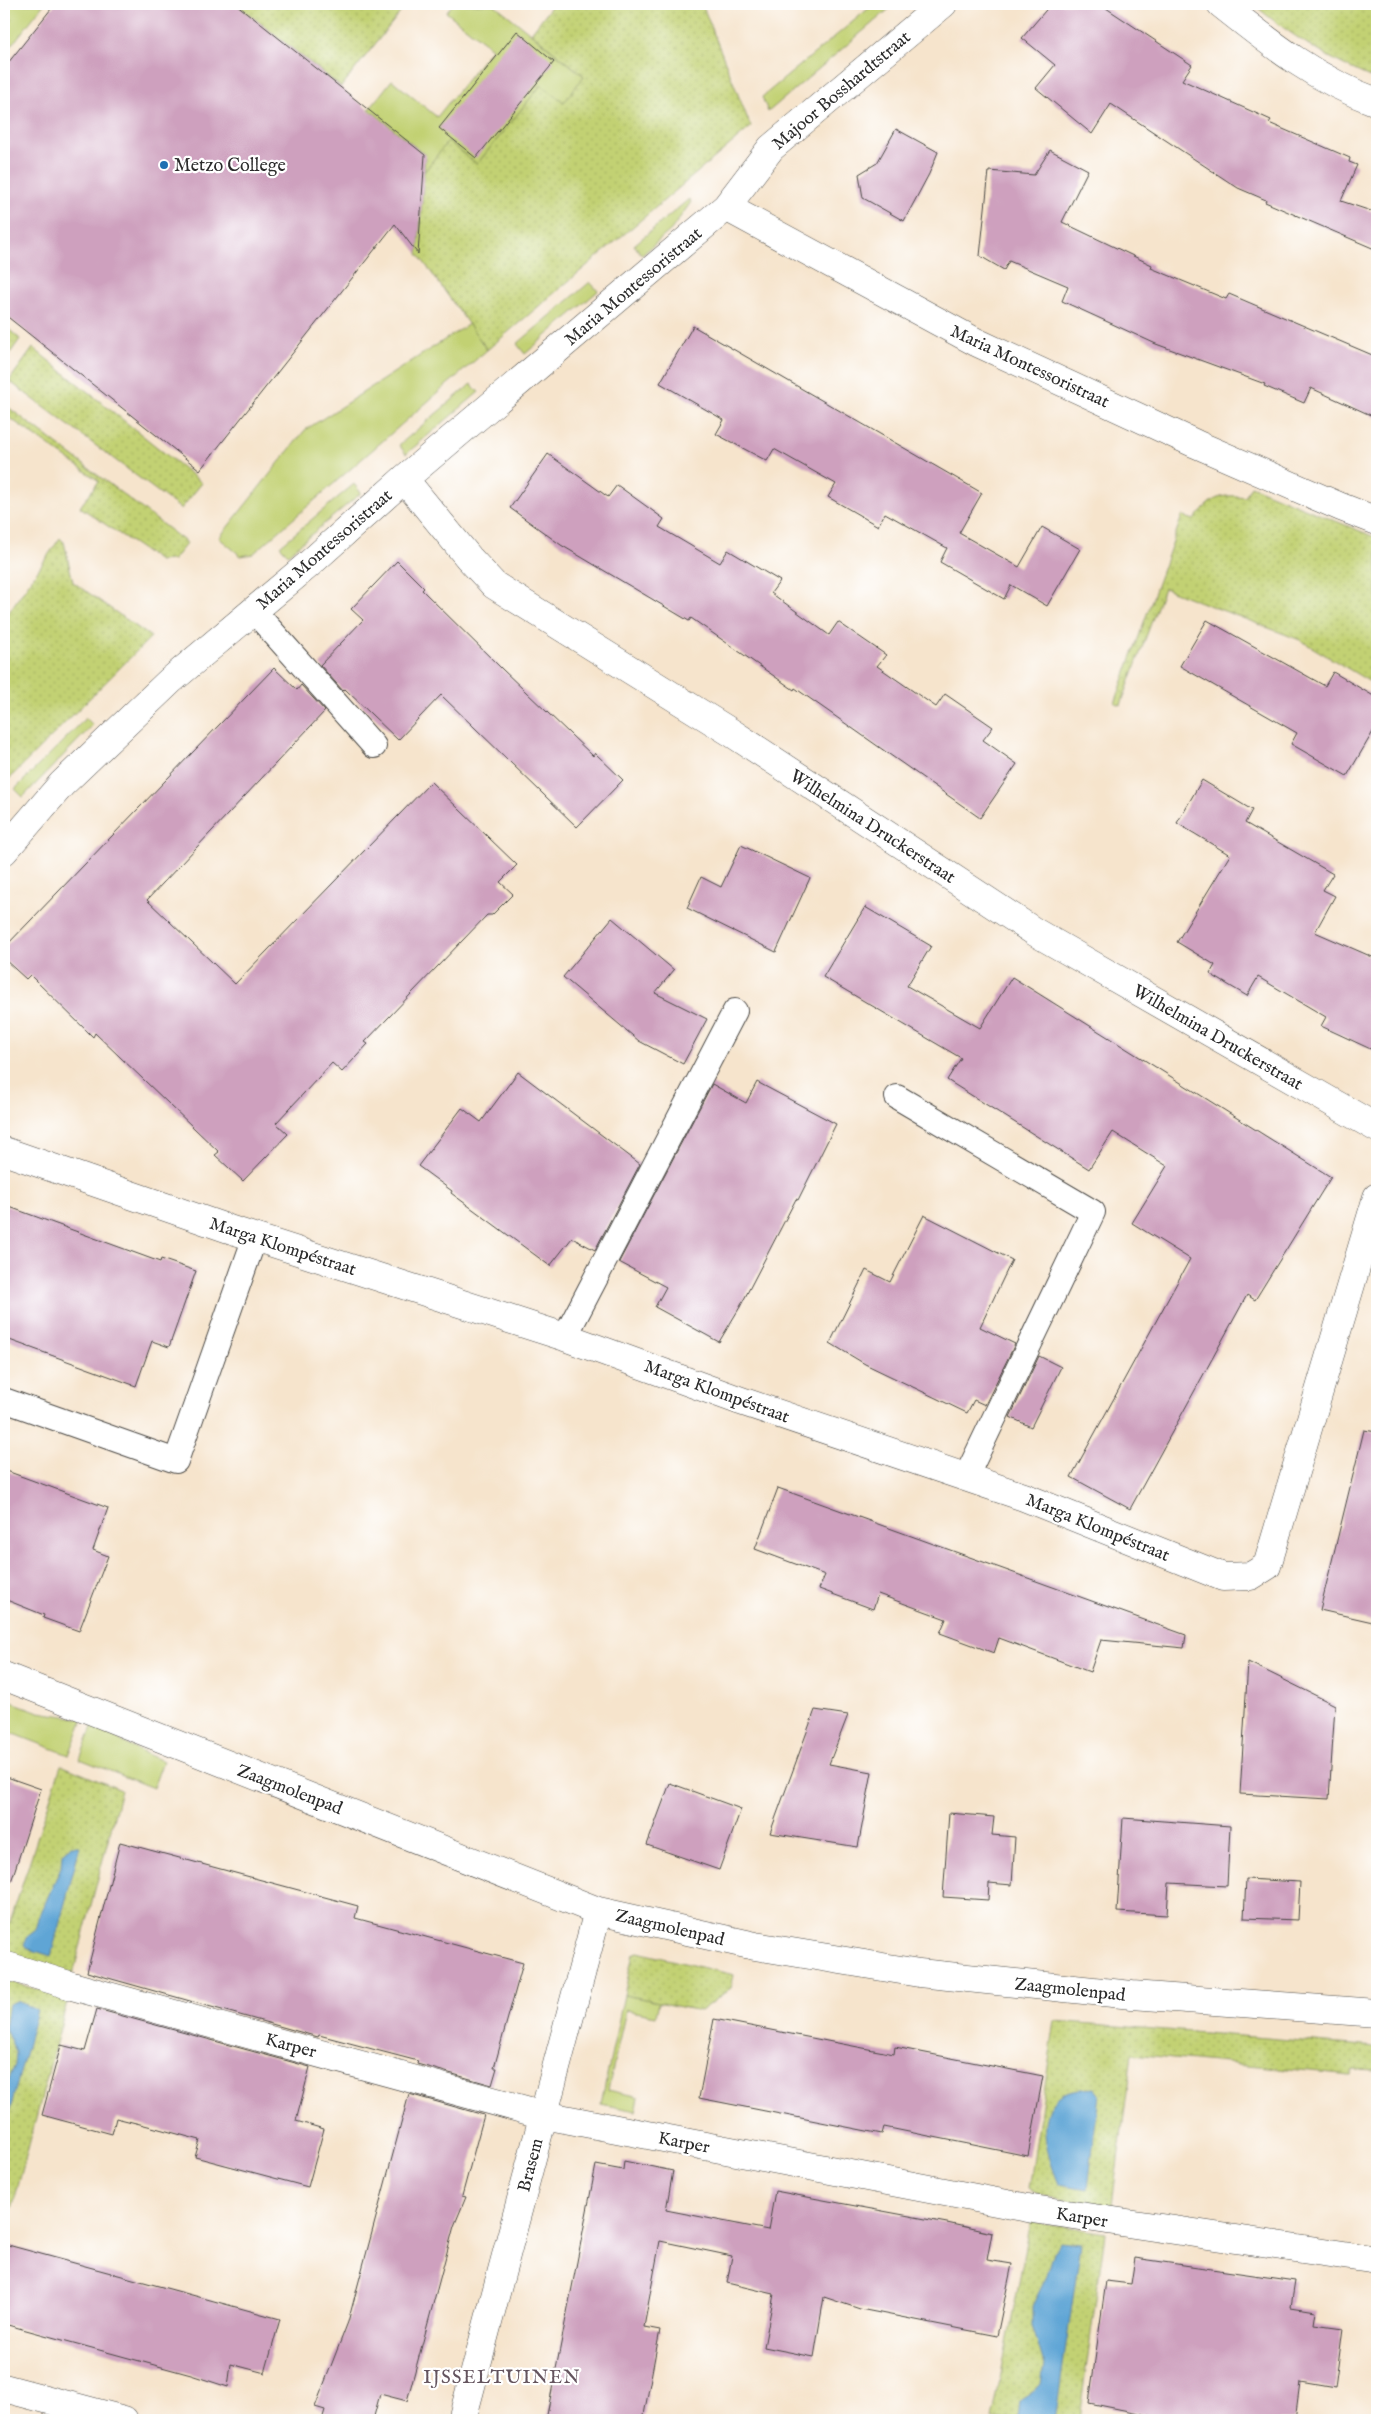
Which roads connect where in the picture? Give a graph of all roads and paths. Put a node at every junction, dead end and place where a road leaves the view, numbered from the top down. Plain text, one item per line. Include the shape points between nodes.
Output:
1 (943, 4) edge
2 (1222, 4) edge
3 (1377, 102) edge
4 (726, 207) junction
5 (404, 479) junction
6 (1377, 521) edge
7 (253, 610) junction
8 (374, 746) dead end
9 (4, 851) edge
10 (735, 1011) dead end
11 (897, 1097) dead end
12 (1377, 1128) edge
13 (4, 1151) edge
14 (1377, 1197) edge
15 (255, 1237) junction
16 (565, 1337) junction
17 (4, 1400) edge
18 (966, 1477) junction
19 (4, 1676) edge
20 (598, 1911) junction
21 (4, 1965) edge
22 (1377, 2013) edge
23 (544, 2114) junction
24 (1377, 2260) edge
25 (4, 2388) edge
26 (124, 2420) edge
27 (462, 2420) edge

1 - 4 street, Majoor Bosshardtstraat via 771,148
2 - 3 street via 1276,49 1324,79
4 - 5 street, Maria Montessoristraat
4 - 6 street, Maria Montessoristraat via 976,342 1196,444
5 - 7 street, Maria Montessoristraat
5 - 12 street, Wilhelmina Druckerstraat via 494,585 732,733 1035,932
7 - 8 lane
7 - 9 street, Maria Montessoristraat via 170,681 62,784
10 - 16 lane
11 - 18 lane via 1093,1212
13 - 15 street, Marga Klompéstraat
14 - 18 street, Marga Klompéstraat via 1267,1566 1251,1576 1223,1577
15 - 16 street, Marga Klompéstraat
15 - 17 lane via 176,1461
16 - 18 street, Marga Klompéstraat
19 - 20 street, Zaagmolenpad
20 - 22 street, Zaagmolenpad via 754,1946 919,1973 1089,1991
20 - 23 street, Brasem
21 - 23 street, Karper
23 - 24 street, Karper via 1033,2210
23 - 27 street, Brasem
25 - 26 street

